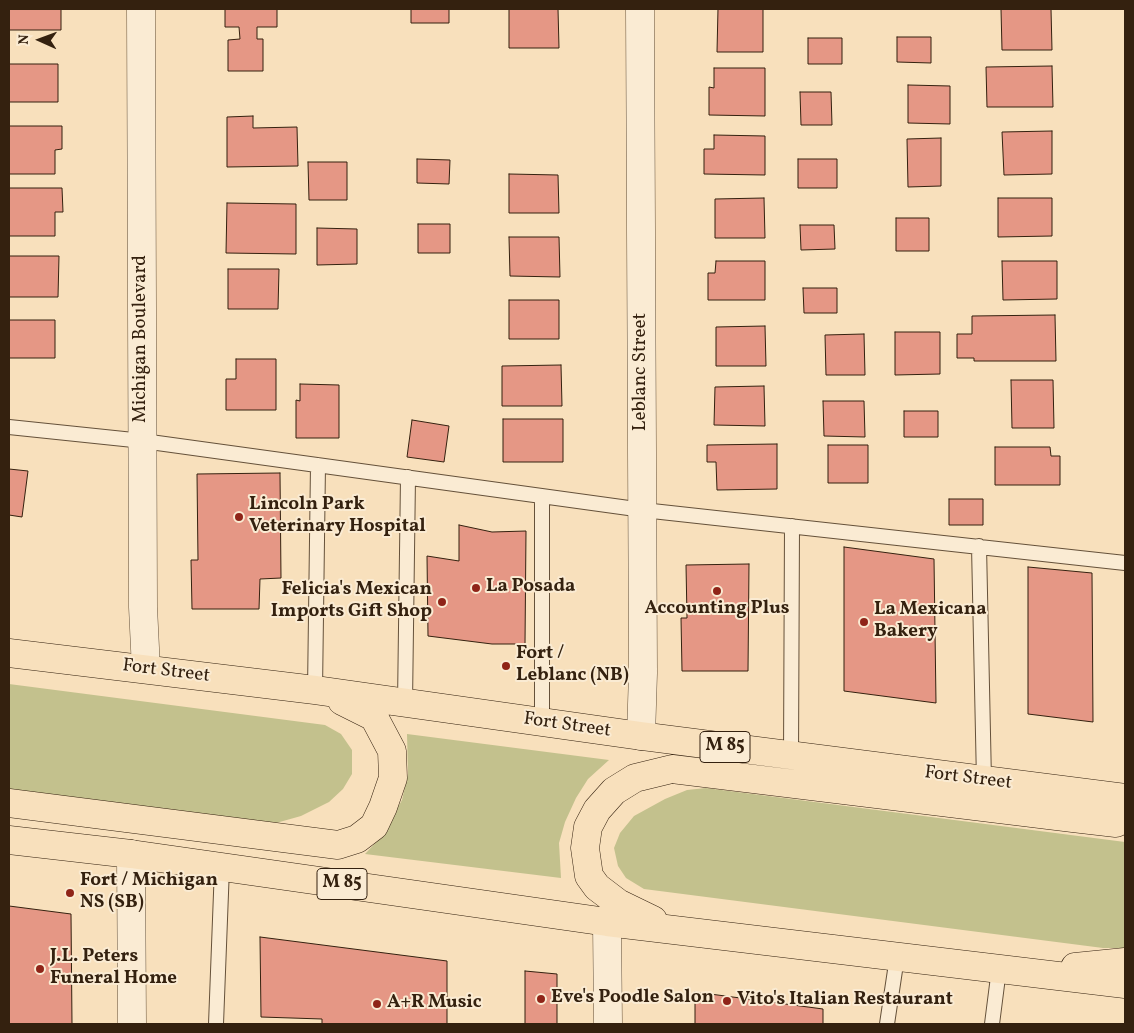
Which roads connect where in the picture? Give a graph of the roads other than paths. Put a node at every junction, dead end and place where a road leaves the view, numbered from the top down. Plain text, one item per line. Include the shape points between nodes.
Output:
1 (141, 9) edge
2 (640, 9) edge
3 (9, 427) edge
4 (143, 441) junction
5 (318, 465) junction
6 (408, 477) junction
7 (542, 496) junction
8 (643, 510) junction
9 (792, 526) junction
10 (979, 546) junction
11 (1125, 562) edge
12 (9, 652) edge
13 (146, 669) junction
14 (321, 691) junction
15 (406, 703) junction
16 (542, 722) junction
17 (641, 736) junction
18 (790, 756) junction
19 (984, 781) junction
20 (1125, 798) edge
21 (9, 803) edge
22 (1125, 818) edge
23 (9, 840) edge
24 (131, 854) junction
25 (222, 867) junction
26 (607, 922) junction
27 (674, 930) junction
28 (897, 957) junction
29 (1125, 962) edge
30 (1011, 970) junction
31 (1125, 984) edge
32 (132, 1024) edge
33 (216, 1024) edge
34 (608, 1024) edge
35 (887, 1024) edge
36 (992, 1024) edge

1 - 4 street, Michigan Boulevard
2 - 8 street, Leblanc Street
3 - 4 lane
4 - 5 lane
4 - 13 street, Michigan Boulevard
5 - 6 lane
5 - 14 lane
6 - 7 lane
6 - 15 lane
7 - 8 lane
7 - 16 lane
8 - 9 lane
8 - 17 street, Leblanc Street
9 - 10 lane
9 - 18 lane
10 - 11 lane
10 - 19 lane
12 - 13 main road, Fort Street / M 85
13 - 14 main road, Fort Street / M 85
14 - 15 main road, Fort Street / M 85
14 - 21 main road via 374,717 392,751 393,778 383,807 374,826 357,839 338,845
15 - 16 main road, Fort Street / M 85
16 - 17 main road, Fort Street / M 85
17 - 18 main road, Fort Street / M 85
18 - 19 main road, Fort Street / M 85
19 - 20 main road, Fort Street / M 85
22 - 27 main road via 1116,823 672,769 635,778 614,791 588,827 585,848 589,876 597,887 618,903
23 - 24 main road, M 85
24 - 25 main road, M 85
24 - 32 street
25 - 26 main road, M 85
25 - 33 lane
26 - 27 main road, M 85
26 - 34 street
27 - 28 main road, M 85
28 - 30 main road, M 85
28 - 35 lane
29 - 30 main road
30 - 31 main road, M 85
30 - 36 lane

